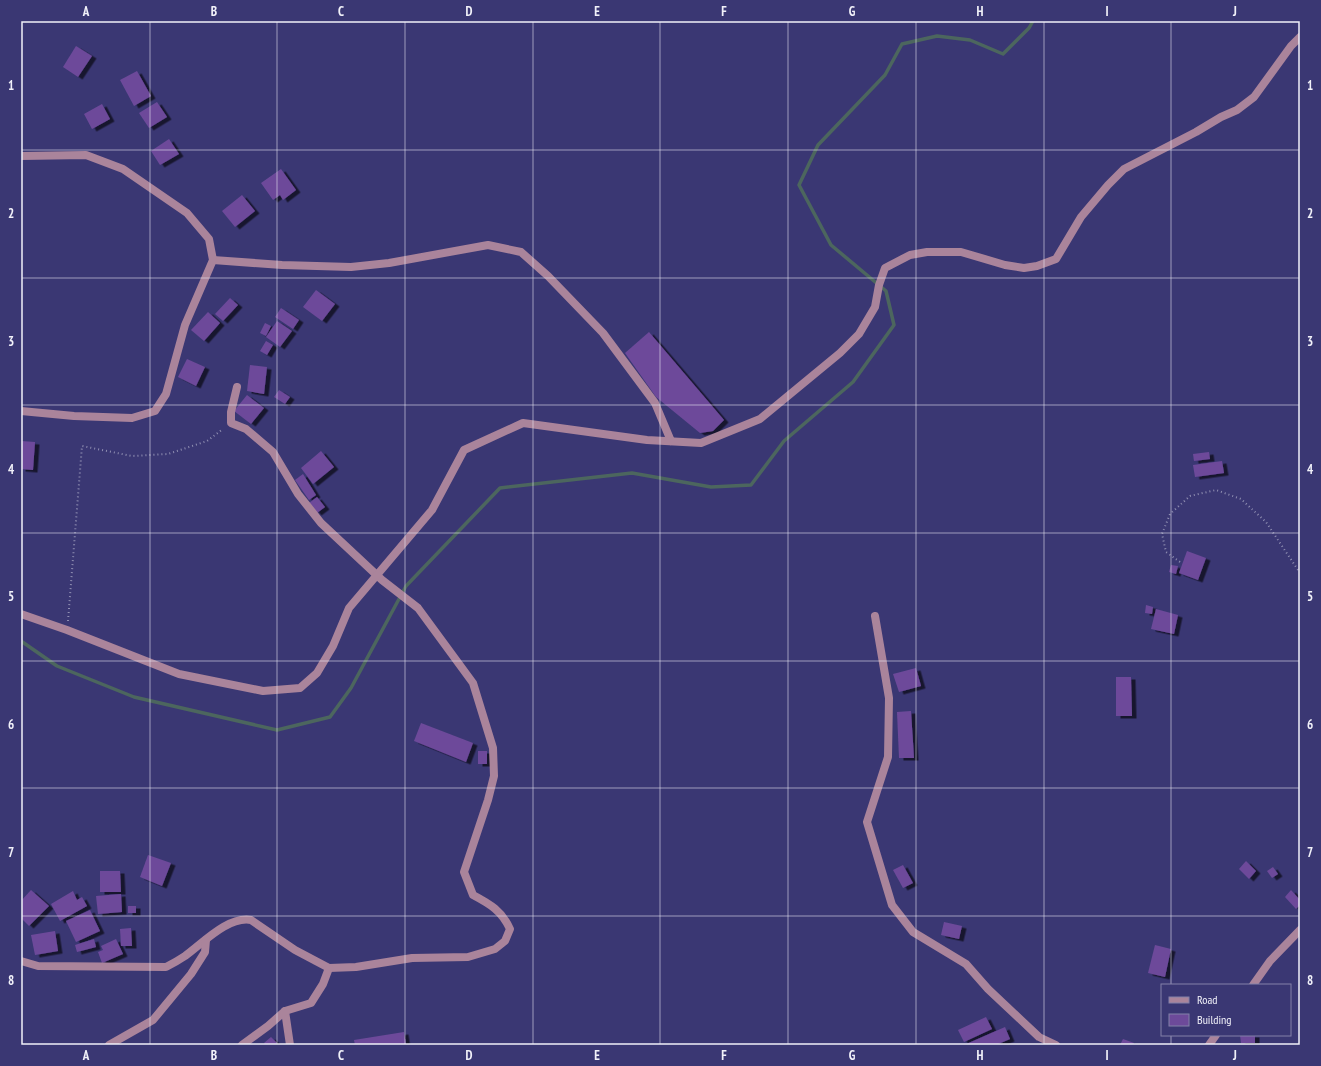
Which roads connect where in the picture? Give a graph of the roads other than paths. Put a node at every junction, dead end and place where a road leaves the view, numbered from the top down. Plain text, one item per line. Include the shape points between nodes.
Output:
1 (1300, 37) edge
2 (21, 156) edge
3 (213, 260) junction
4 (237, 387) dead end
5 (21, 411) edge
6 (671, 441) junction
7 (380, 578) junction
8 (21, 614) edge
9 (875, 616) dead end
10 (1300, 930) edge
11 (206, 940) junction
12 (21, 961) edge
13 (329, 968) junction
14 (1254, 984) edge
15 (285, 1011) junction
16 (1215, 1036) edge
17 (109, 1045) edge
18 (242, 1045) edge
19 (290, 1045) edge
20 (1056, 1045) edge
21 (1209, 1045) edge

1 - 6 street via 1254,97 1237,110 1124,168 1081,217 1056,259 1024,268 1005,266 960,252 910,255 885,268 875,307 860,334 760,419 701,443
2 - 3 street via 86,155 123,169 187,213 209,239
3 - 5 street via 185,325 166,394 155,411 132,418
3 - 6 street via 351,267 389,263 488,245 521,252 603,333 655,403
4 - 7 street via 231,423 246,429 273,452 298,494 321,523
6 - 7 street via 523,423 464,450 432,510
7 - 8 street via 349,608 318,673 300,688 263,691 180,674
7 - 13 street via 418,608 473,683 493,748 494,776 464,872 473,895 488,903 505,918 510,929 505,941 495,949 468,957 412,958 356,967
9 - 20 street via 889,698 888,757 867,822 892,905 913,932 966,964 988,989 1039,1037
10 - 14 street via 1270,961
11 - 12 street via 166,967 38,966
11 - 13 street via 223,927 244,919 251,920 295,950
11 - 17 street via 205,952 191,974 153,1020
13 - 15 street via 311,1003
15 - 18 street
15 - 19 street
16 - 21 street

